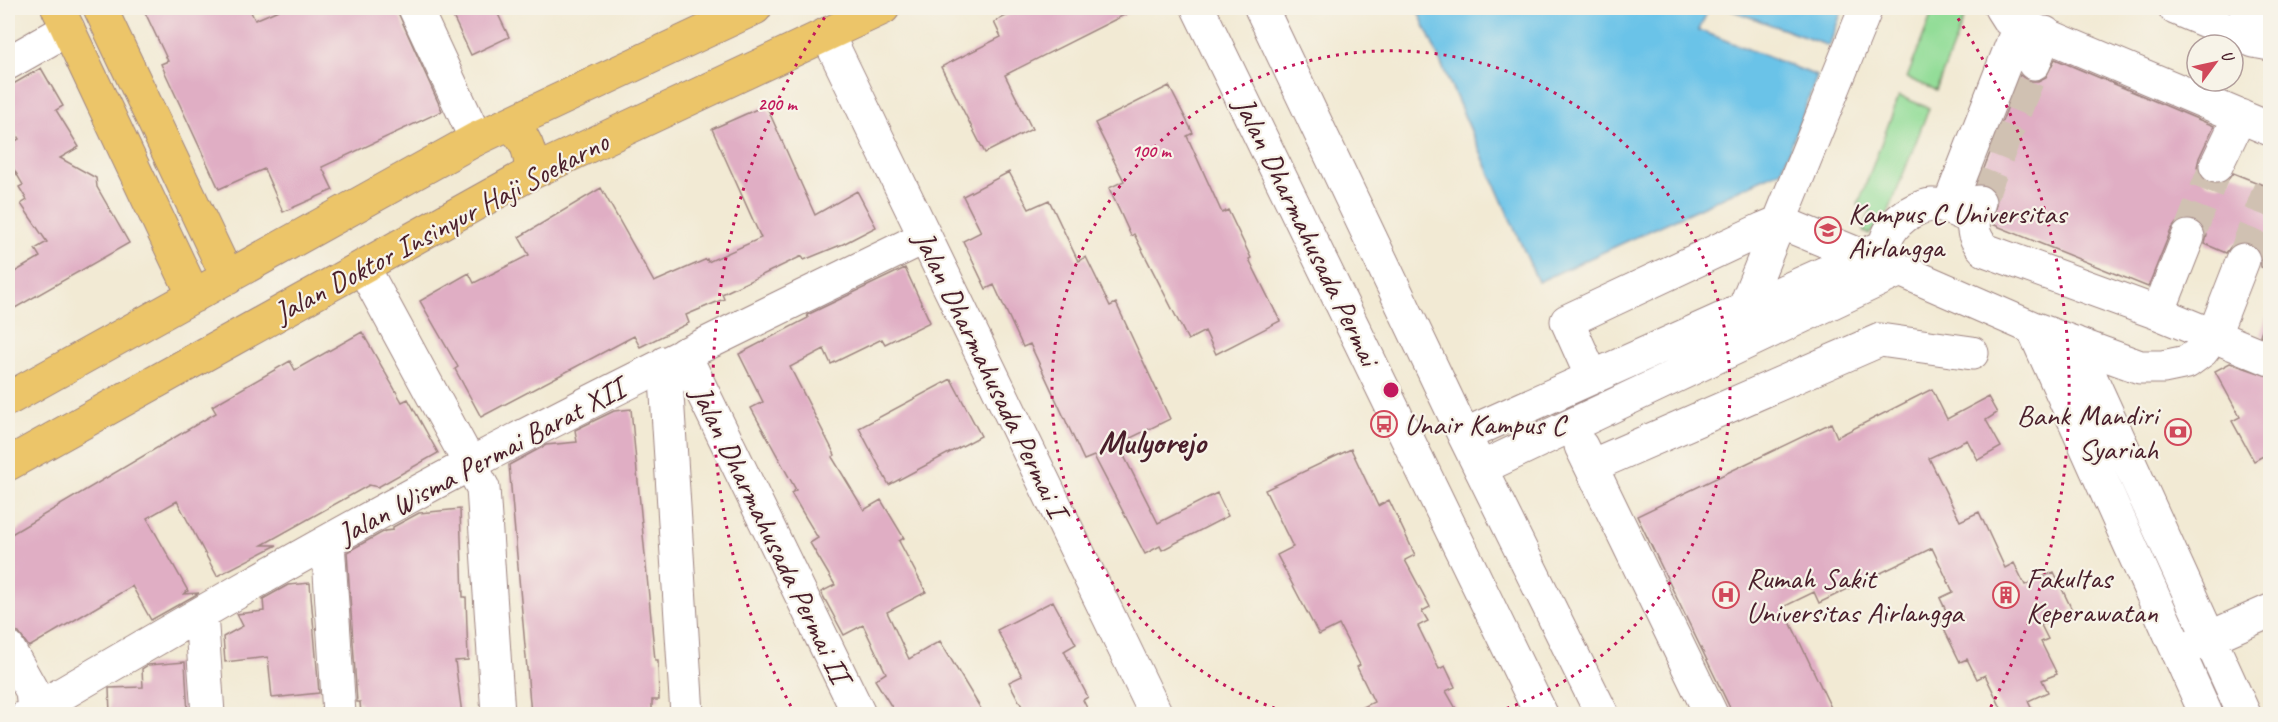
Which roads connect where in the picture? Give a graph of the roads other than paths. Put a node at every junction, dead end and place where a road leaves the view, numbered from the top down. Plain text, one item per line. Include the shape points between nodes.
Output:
1 (100, 8) edge
2 (414, 8) edge
3 (755, 8) edge
4 (884, 8) edge
5 (1198, 8) edge
6 (1261, 8) edge
7 (1866, 8) edge
8 (2175, 8) edge
9 (2246, 8) edge
10 (2221, 14) edge
11 (63, 18) edge
12 (2022, 22) edge
13 (827, 34) junction
14 (2271, 36) edge
15 (2271, 44) edge
16 (8, 63) edge
17 (2034, 63) tunnel mouth
18 (2240, 116) junction
19 (508, 124) junction
20 (2271, 129) edge
21 (476, 139) junction
22 (2216, 166) tunnel mouth
23 (531, 173) junction
24 (1967, 210) junction
25 (1779, 222) junction
26 (925, 237) junction
27 (2188, 237) tunnel mouth
28 (1882, 257) junction
29 (2243, 260) tunnel mouth
30 (363, 267) junction
31 (228, 278) junction
32 (194, 296) junction
33 (1744, 309) junction
34 (2158, 313) junction
35 (2033, 327) junction
36 (2213, 337) junction
37 (2075, 343) junction
38 (1972, 353) dead end
39 (675, 358) junction
40 (2271, 358) edge
41 (1592, 377) junction
42 (8, 399) edge
43 (1572, 426) junction
44 (1464, 435) junction
45 (471, 463) junction
46 (8, 464) edge
47 (1591, 466) junction
48 (1481, 468) junction
49 (327, 542) junction
50 (2271, 611) edge
51 (201, 613) junction
52 (2211, 637) junction
53 (8, 648) edge
54 (2178, 652) junction
55 (45, 709) edge
56 (208, 714) edge
57 (339, 714) edge
58 (498, 714) edge
59 (687, 714) edge
60 (859, 714) edge
61 (1156, 714) edge
62 (1541, 714) edge
63 (1602, 714) edge
64 (1711, 714) edge
65 (2206, 714) edge
66 (2244, 714) edge

1 - 31 main road
2 - 21 street
3 - 19 main road, Jalan Doktor Insinyur Haji Soekarno
4 - 13 main road, Jalan Doktor Insinyur Haji Soekarno
5 - 62 street, Jalan Dharmahusada Permai
6 - 44 street, Jalan Dharmahusada Permai
7 - 25 street
8 - 10 street
9 - 14 street
10 - 15 street via 2254,41
11 - 16 street
11 - 32 main road
12 - 17 street
12 - 18 street
12 - 24 street
13 - 23 main road, Jalan Doktor Insinyur Haji Soekarno
13 - 26 street, Jalan Dharmahusada Permai I
18 - 20 street
18 - 22 street
19 - 21 main road, Jalan Doktor Insinyur Haji Soekarno
19 - 23 main road via 519,131 527,144
21 - 31 main road, Jalan Doktor Insinyur Haji Soekarno
23 - 30 main road, Jalan Doktor Insinyur Haji Soekarno
24 - 28 street via 1933,205 1897,220
24 - 34 street via 1974,239 1985,250
25 - 28 street
25 - 33 street
25 - 41 street via 1567,321
26 - 39 street, Jalan Wisma Permai Barat XII
26 - 61 street, Jalan Dharmahusada Permai I
27 - 34 street
28 - 33 street
28 - 35 street
28 - 43 street
29 - 36 street
30 - 45 street
30 - 46 main road, Jalan Doktor Insinyur Haji Soekarno
31 - 32 main road, Jalan Doktor Insinyur Haji Soekarno
32 - 42 main road, Jalan Doktor Insinyur Haji Soekarno
33 - 41 street
34 - 36 street
35 - 37 street
35 - 54 street via 2114,543
36 - 37 street via 2187,362 2163,367 2140,367
36 - 40 street
37 - 52 street
38 - 47 street via 1880,340
39 - 45 street, Jalan Wisma Permai Barat XII
39 - 59 street
39 - 60 street, Jalan Dharmahusada Permai II
41 - 44 street
43 - 47 street
43 - 48 street
44 - 48 street, Jalan Dharmahusada Permai
45 - 49 street, Jalan Wisma Permai Barat XII
45 - 58 street via 483,488
47 - 64 street
48 - 63 street, Jalan Dharmahusada Permai
49 - 51 street, Jalan Wisma Permai Barat XII
49 - 57 street
50 - 52 street
51 - 55 street, Jalan Wisma Permai Barat XII
51 - 56 street
52 - 54 street
52 - 66 street
53 - 55 street
54 - 65 street

